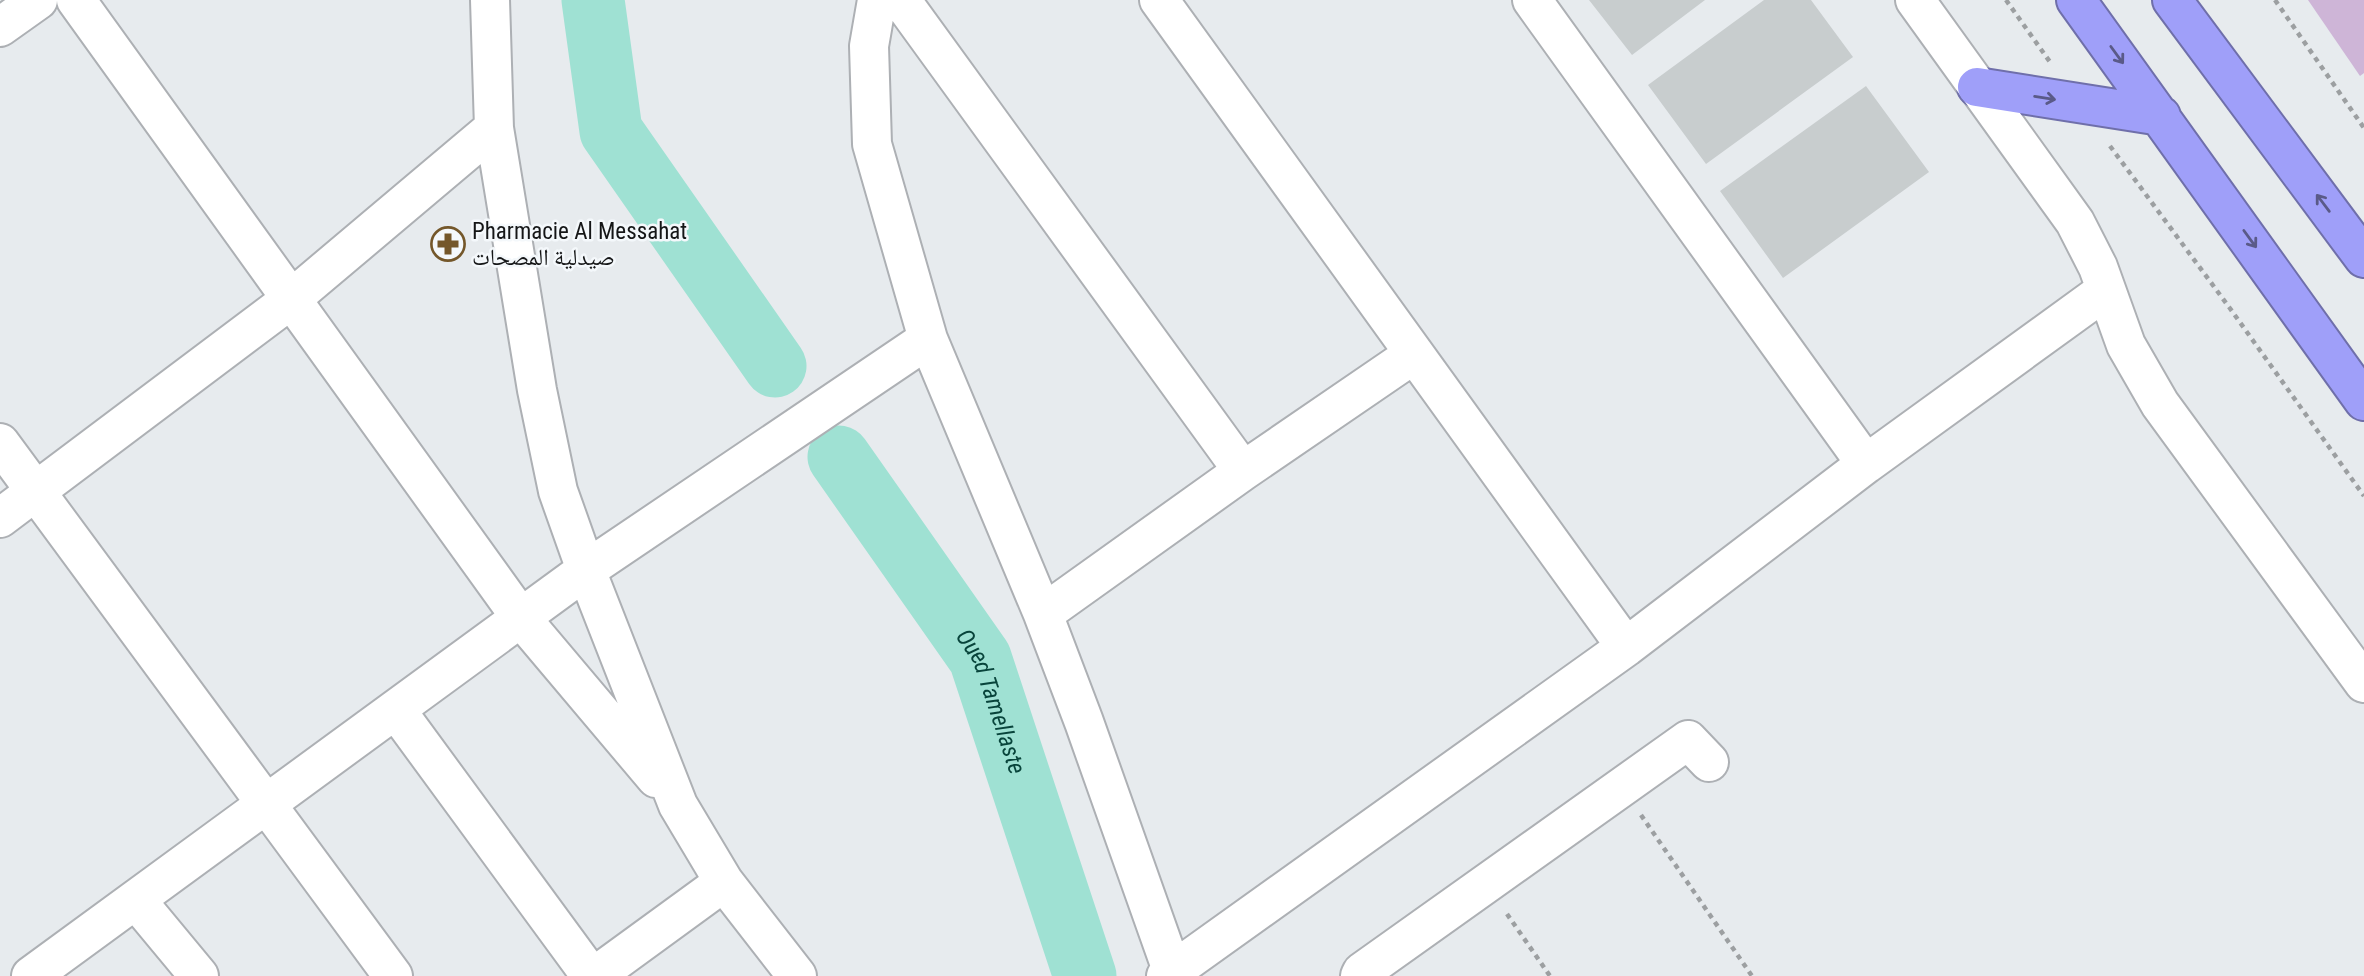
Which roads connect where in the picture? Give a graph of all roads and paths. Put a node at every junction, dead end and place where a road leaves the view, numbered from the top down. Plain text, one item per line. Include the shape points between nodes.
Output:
1 (38, 0) edge
2 (76, 0) edge
3 (490, 0) edge
4 (877, 0) edge
5 (901, 0) edge
6 (1159, 0) edge
7 (1532, 0) edge
8 (1914, 0) edge
9 (2006, 0) edge
10 (2076, 0) edge
11 (2172, 0) edge
12 (2275, 0) edge
13 (0, 27) edge
14 (1977, 87) junction
15 (2079, 103) junction
16 (2161, 116) junction
17 (494, 128) junction
18 (2364, 128) edge
19 (2364, 258) edge
20 (2106, 290) junction
21 (290, 300) junction
22 (928, 339) junction
23 (1414, 354) junction
24 (2364, 401) edge
25 (0, 443) edge
26 (1866, 464) junction
27 (1243, 471) junction
28 (36, 493) junction
29 (2364, 496) edge
30 (0, 518) edge
31 (586, 570) junction
32 (1043, 614) junction
33 (522, 618) junction
34 (1626, 647) junction
35 (2364, 683) edge
36 (396, 710) junction
37 (1709, 762) dead end
38 (1622, 787) junction
39 (265, 805) junction
40 (678, 805) junction
41 (724, 882) junction
42 (1486, 884) junction
43 (136, 900) junction
44 (1171, 974) edge
45 (31, 976) edge
46 (199, 976) edge
47 (393, 976) edge
48 (593, 976) edge
49 (797, 976) edge
50 (1360, 976) edge
51 (1550, 976) edge
52 (1752, 976) edge

1 - 13 street
2 - 21 street
3 - 17 street
4 - 22 street via 869,46 872,144
5 - 27 street
6 - 23 street
7 - 26 street
8 - 14 street
9 - 15 path
10 -> 16 highway
19 -> 11 highway
12 - 18 path
14 -> 15 highway
14 - 20 street via 2074,222
15 - 16 highway
15 - 29 path
16 -> 24 highway
17 - 21 street
17 - 31 street via 542,415 558,491
20 - 26 street
20 - 35 street via 2126,345 2160,404
21 - 28 street
21 - 33 street
22 - 31 street
22 - 32 street
23 - 27 street
23 - 34 street
25 - 28 street
26 - 34 street
27 - 32 street
28 - 30 street
28 - 39 street
31 - 33 street
31 - 40 street
32 - 44 street
33 - 36 street
33 - 40 street
34 - 44 street
36 - 39 street
36 - 48 street
37 - 38 street via 1688,740
38 - 42 street
38 - 52 path
39 - 43 street
39 - 47 street
40 - 41 street
41 - 48 street
41 - 49 street
42 - 50 street
42 - 51 path
43 - 45 street
43 - 46 street

